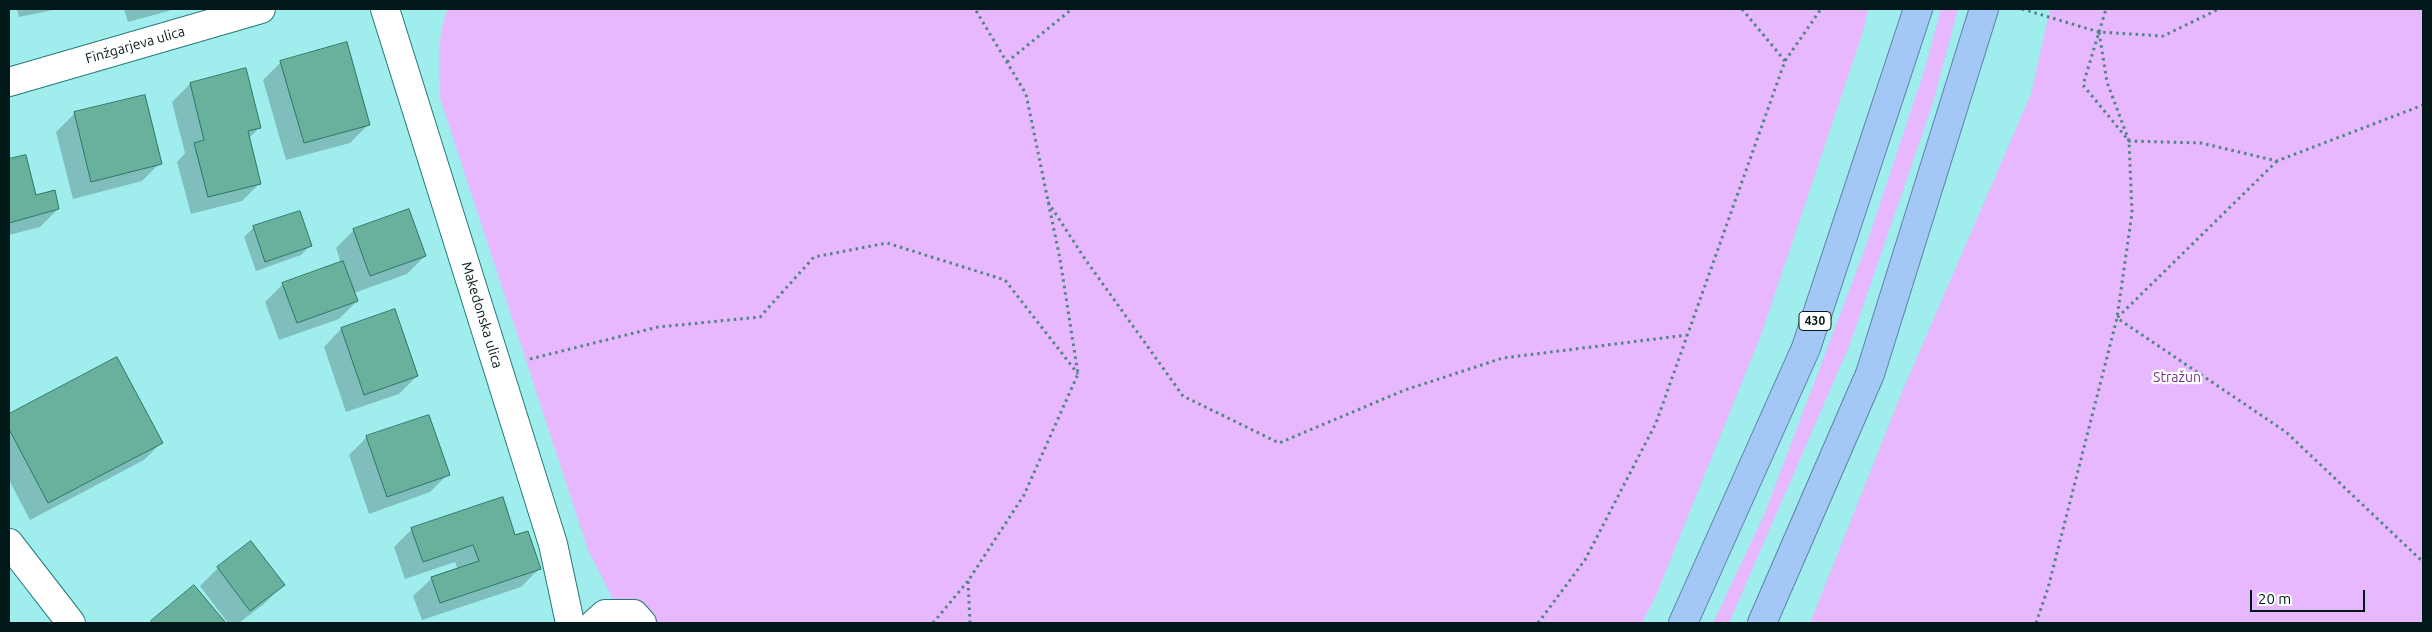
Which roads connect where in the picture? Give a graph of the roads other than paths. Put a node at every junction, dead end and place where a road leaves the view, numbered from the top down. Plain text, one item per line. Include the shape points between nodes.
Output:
1 (261, 9) edge
2 (385, 9) edge
3 (1918, 9) edge
4 (1984, 9) edge
5 (9, 82) edge
6 (9, 543) edge
7 (71, 623) edge
8 (570, 623) edge
9 (595, 623) edge
10 (642, 623) edge
11 (1683, 623) edge
12 (1762, 623) edge

1 - 5 street, Finžgarjeva ulica
2 - 8 street, Makedonska ulica via 554,544
3 - 11 highway, 430 via 1806,348
4 - 12 highway via 1870,374
6 - 7 street
9 - 10 street via 605,614 634,614

